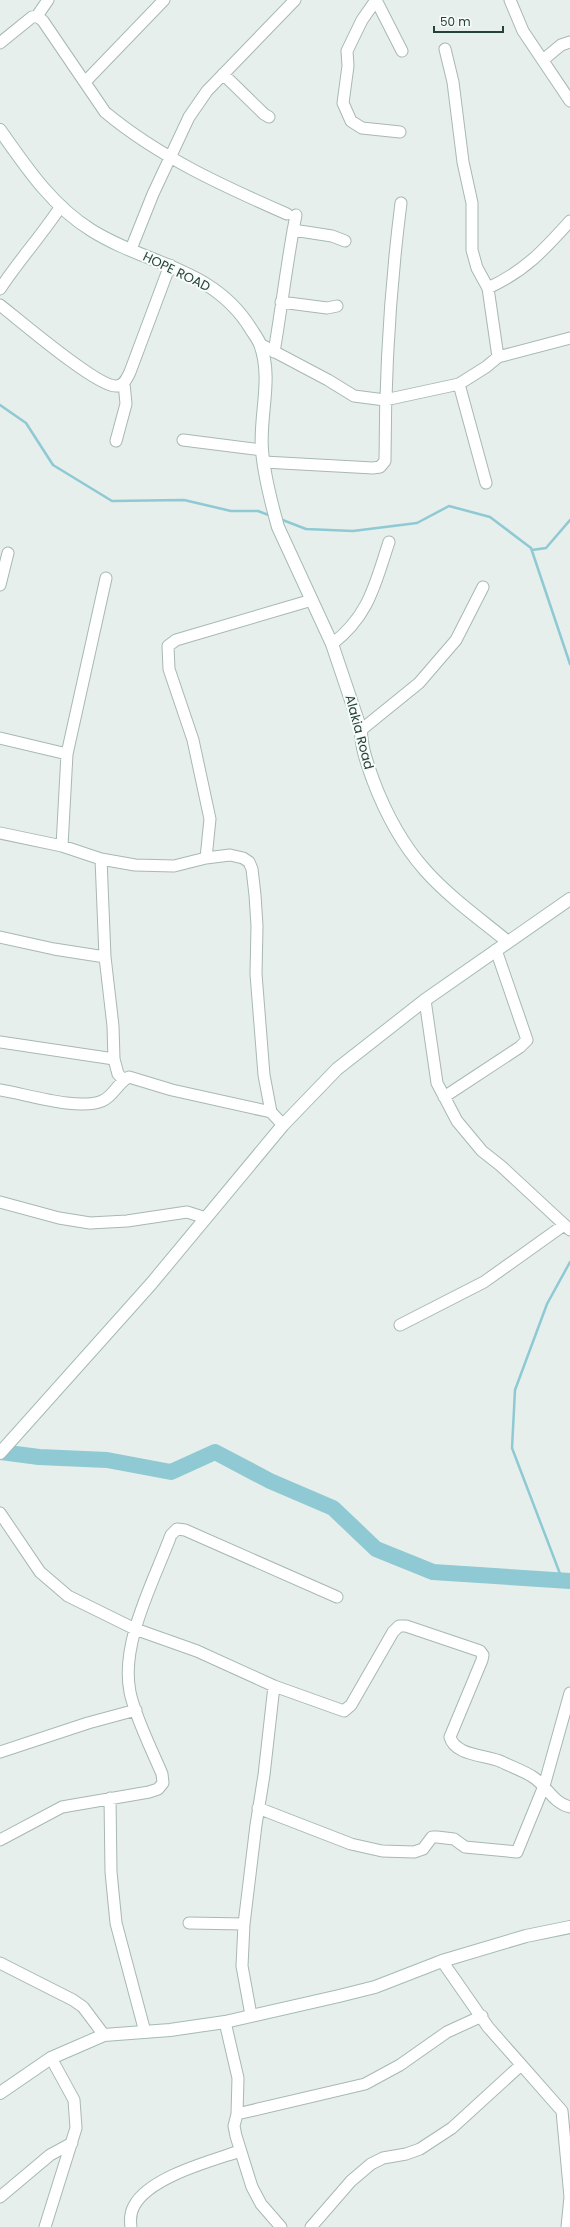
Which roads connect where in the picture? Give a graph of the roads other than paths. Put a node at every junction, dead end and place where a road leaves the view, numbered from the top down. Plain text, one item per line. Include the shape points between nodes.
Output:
1 (48, 0) edge
2 (164, 0) edge
3 (295, 0) edge
4 (376, 0) edge
5 (510, 0) edge
6 (37, 16) junction
7 (570, 42) edge
8 (0, 43) edge
9 (445, 49) dead end
10 (402, 52) dead end
11 (543, 60) junction
12 (223, 74) junction
13 (85, 82) junction
14 (570, 101) edge
15 (270, 117) dead end
16 (0, 130) edge
17 (400, 132) dead end
18 (170, 158) junction
19 (401, 203) dead end
20 (61, 206) junction
21 (570, 221) edge
22 (293, 230) junction
23 (345, 241) dead end
24 (131, 249) junction
25 (170, 266) junction
26 (488, 288) junction
27 (0, 289) edge
28 (281, 302) junction
29 (0, 305) edge
30 (337, 306) dead end
31 (570, 338) edge
32 (260, 344) junction
33 (274, 352) junction
34 (498, 357) junction
35 (124, 383) junction
36 (459, 384) junction
37 (385, 400) junction
38 (183, 440) dead end
39 (116, 441) dead end
40 (263, 456) junction
41 (486, 483) dead end
42 (388, 542) dead end
43 (8, 553) dead end
44 (106, 578) dead end
45 (0, 585) edge
46 (483, 587) dead end
47 (312, 600) junction
48 (332, 644) junction
49 (361, 730) junction
50 (0, 738) edge
51 (67, 754) junction
52 (0, 833) edge
53 (62, 846) junction
54 (206, 858) junction
55 (101, 859) junction
56 (570, 899) edge
57 (0, 937) edge
58 (508, 942) junction
59 (496, 950) junction
60 (105, 957) junction
61 (425, 1000) junction
62 (0, 1042) edge
63 (114, 1059) junction
64 (124, 1080) junction
65 (0, 1090) edge
66 (444, 1097) junction
67 (270, 1112) junction
68 (283, 1126) junction
69 (0, 1202) edge
70 (206, 1218) junction
71 (567, 1227) edge
72 (400, 1326) dead end
73 (1, 1451) edge
74 (0, 1513) edge
75 (337, 1597) dead end
76 (135, 1629) junction
77 (274, 1686) junction
78 (570, 1693) edge
79 (136, 1710) junction
80 (0, 1752) edge
81 (544, 1786) junction
82 (110, 1798) junction
83 (570, 1807) edge
84 (258, 1808) junction
85 (0, 1840) edge
86 (189, 1923) dead end
87 (244, 1924) junction
88 (570, 1927) edge
89 (442, 1961) junction
90 (0, 1963) edge
91 (250, 2015) junction
92 (482, 2016) junction
93 (225, 2022) junction
94 (144, 2032) junction
95 (104, 2035) junction
96 (51, 2058) junction
97 (521, 2066) junction
98 (0, 2093) edge
99 (237, 2114) junction
100 (72, 2143) junction
101 (240, 2151) junction
102 (0, 2197) edge
103 (45, 2227) edge
104 (131, 2227) edge
105 (281, 2227) edge
106 (312, 2227) edge
107 (567, 2227) edge

1 - 6 street
2 - 13 street
3 - 12 street
4 - 10 street
4 - 17 street via 362,20 347,51 348,66 343,103 351,121 362,128
5 - 11 street via 523,31
6 - 8 street
6 - 13 street
7 - 11 street via 561,45
9 - 26 street via 453,82 463,162 472,203 472,250 477,268
11 - 14 street
12 - 15 street
12 - 18 street via 195,107
13 - 18 street via 105,112
16 - 20 street, HOPE ROAD via 41,185
18 - 22 street via 292,214
18 - 24 street
19 - 37 street via 391,285
20 - 24 street, HOPE ROAD via 90,230
20 - 27 street via 42,236 14,268
21 - 26 street via 524,269
22 - 23 street via 332,236
22 - 28 street
24 - 25 street, HOPE ROAD
25 - 32 street, HOPE ROAD via 220,292 242,316
25 - 35 street
26 - 34 street
28 - 30 street via 327,308
28 - 33 street
29 - 35 street via 64,356 99,379 116,386
31 - 34 street
32 - 33 street
32 - 40 street, HOPE ROAD via 265,389
33 - 37 street via 354,396
34 - 36 street
35 - 39 street via 126,404
36 - 37 street
36 - 41 street
37 - 40 street via 385,461 380,467
38 - 40 street
40 - 47 street, Alakia Road via 278,527
42 - 48 street via 369,600 346,634
43 - 45 street
44 - 51 street
46 - 49 street via 456,640 447,651 419,683
47 - 48 street, Alakia Road
47 - 54 street via 176,640 168,646 169,669 194,746 210,820
48 - 49 street, Alakia Road
49 - 58 street, Alakia Road via 363,748 378,794 412,853 446,890
50 - 51 street
51 - 53 street
52 - 53 street
53 - 55 street
54 - 55 street via 174,866 135,865
54 - 67 street via 230,855 243,858 249,862 252,869 257,926 256,974 264,1075
55 - 60 street
56 - 58 street
57 - 60 street
58 - 59 street
59 - 61 street
59 - 66 street via 527,1040
60 - 63 street
61 - 66 street via 434,1071
61 - 68 street via 337,1069
62 - 63 street
63 - 64 street via 118,1074
64 - 65 street via 111,1095 98,1103 63,1103
64 - 67 street via 130,1077 172,1090
66 - 71 street via 457,1121 482,1151
67 - 68 street
68 - 70 street
69 - 70 street via 58,1218 90,1222 127,1221 187,1212
70 - 73 street via 151,1284
71 - 72 street via 484,1282
74 - 76 street via 40,1572 51,1583 89,1608
75 - 76 street via 185,1530 177,1529 171,1536
76 - 77 street via 197,1651
76 - 79 street via 128,1679
77 - 81 street via 344,1711 351,1705 393,1632 399,1626 470,1647 483,1655 450,1737 452,1743 462,1750 500,1761 532,1776
77 - 84 street
78 - 81 street
79 - 80 street
79 - 82 street via 162,1774 163,1783 158,1789 149,1792
81 - 83 street via 556,1801
81 - 84 street via 517,1852 466,1847 454,1839 436,1837 432,1837 423,1849 414,1852 382,1851 351,1844
82 - 85 street via 62,1807
82 - 94 street via 111,1872 116,1923
84 - 87 street
86 - 87 street
87 - 91 street via 242,1966
88 - 89 street via 526,1936
89 - 91 street via 375,1987
89 - 92 street
90 - 95 street via 73,2000 83,2007
91 - 93 street
92 - 97 street
92 - 99 street via 448,2032 400,2065 366,2084
93 - 94 street
93 - 99 street via 238,2078
94 - 95 street
95 - 96 street
96 - 98 street
96 - 100 street via 74,2100 76,2128
97 - 106 street via 452,2128 420,2149 383,2158 371,2164 351,2181
97 - 107 street via 562,2111 570,2197
99 - 101 street via 234,2126
100 - 102 street via 50,2155
100 - 103 street
101 - 104 street via 200,2165 151,2188 134,2205 130,2217
101 - 105 street via 252,2187

